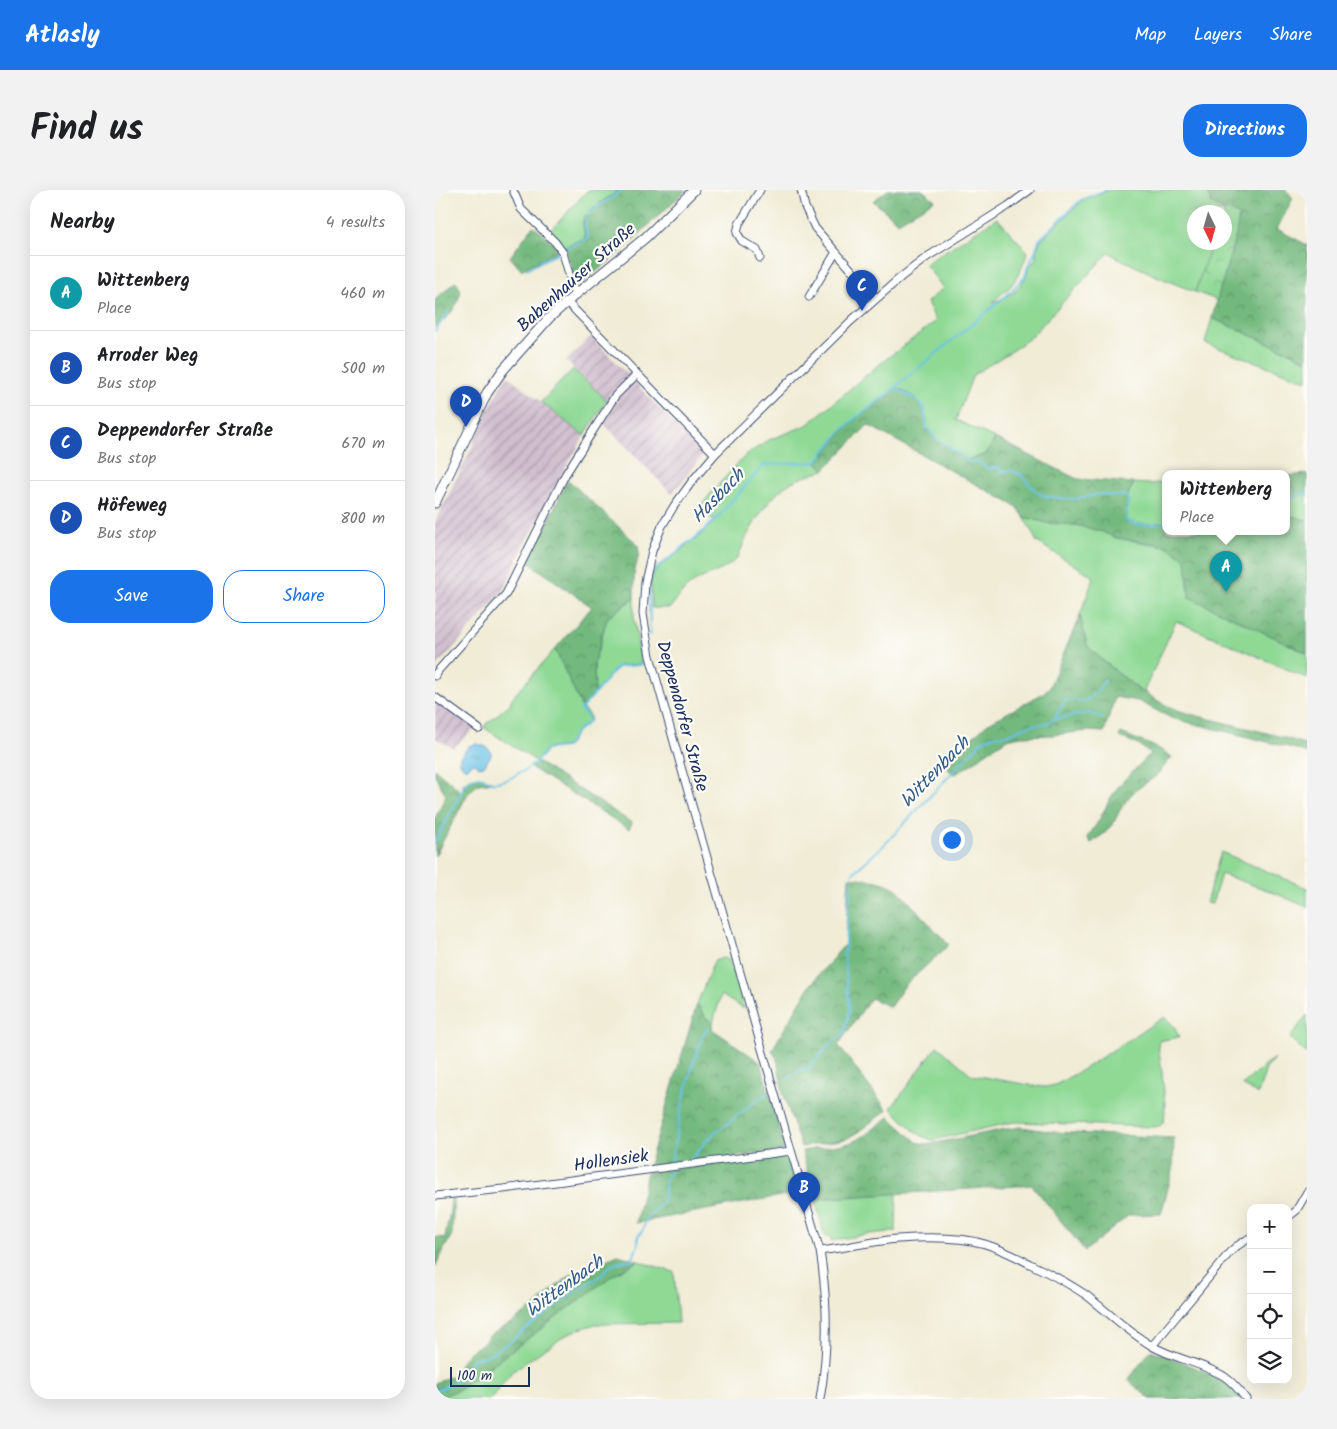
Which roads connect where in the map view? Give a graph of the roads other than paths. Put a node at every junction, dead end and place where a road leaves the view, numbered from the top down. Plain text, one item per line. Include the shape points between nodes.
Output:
1 (513, 190) edge
2 (694, 190) edge
3 (760, 190) edge
4 (801, 190) edge
5 (1030, 190) edge
6 (836, 252) junction
7 (760, 258) dead end
8 (575, 295) junction
9 (809, 297) dead end
10 (877, 298) junction
11 (567, 302) junction
12 (637, 374) junction
13 (715, 454) junction
14 (435, 503) edge
15 (435, 676) edge
16 (435, 697) edge
17 (479, 728) dead end
18 (791, 1151) junction
19 (1307, 1192) edge
20 (435, 1196) edge
21 (1292, 1214) edge
22 (1247, 1239) edge
23 (820, 1251) junction
24 (1152, 1346) junction
25 (820, 1399) edge
26 (1246, 1399) edge

1 - 8 street via 521,208 563,253
2 - 8 main road, Babenhauser Straße via 645,238
3 - 7 street via 737,233 742,241 757,250
4 - 6 street via 810,221
5 - 10 street, Deppendorfer Straße via 927,257
6 - 9 street
6 - 10 street
8 - 11 main road, Babenhauser Straße
10 - 13 street, Deppendorfer Straße
11 - 12 street
11 - 14 main road, Babenhauser Straße via 527,342 492,385
12 - 13 street
12 - 15 street via 615,396 565,475 506,594
13 - 18 street, Deppendorfer Straße via 674,506 656,538 643,599 645,632
16 - 17 street
18 - 20 street, Hollensiek
18 - 23 street, Deppendorfer Straße
19 - 21 street
22 - 24 street via 1230,1252
23 - 24 street via 897,1239 950,1239 984,1244 1004,1250 1061,1279
23 - 25 street, Deppendorfer Straße via 827,1321
24 - 26 street via 1225,1377

